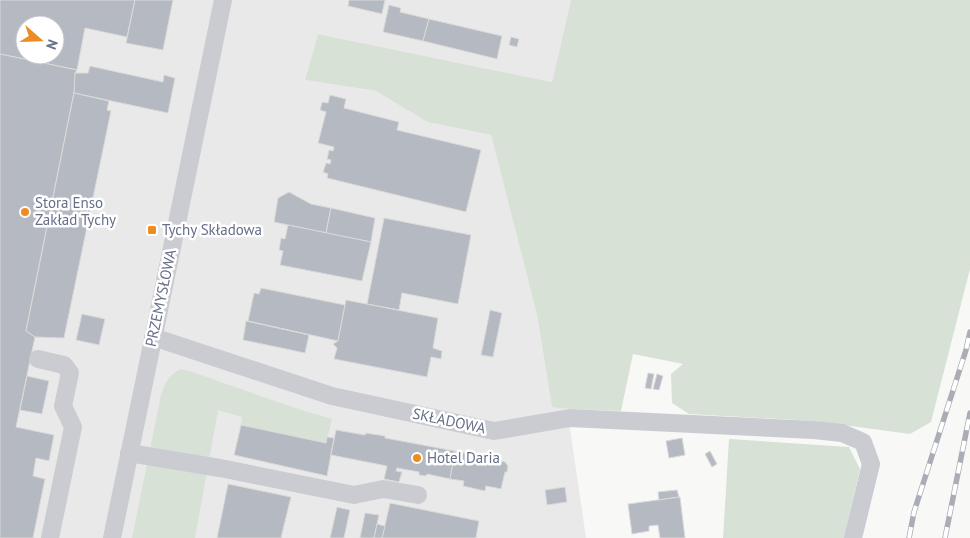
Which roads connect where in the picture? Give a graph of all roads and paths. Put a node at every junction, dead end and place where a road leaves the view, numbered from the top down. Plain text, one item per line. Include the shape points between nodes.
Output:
1 (223, 0) edge
2 (152, 338) junction
3 (38, 359) dead end
4 (129, 453) junction
5 (418, 494) dead end
6 (50, 538) edge
7 (112, 538) edge
8 (854, 538) edge

1 - 2 street, PRZEMYSŁOWA
2 - 4 street, PRZEMYSŁOWA
2 - 8 street, SKŁADOWA via 332,396 494,431 570,418 842,433 863,442 871,464
3 - 6 street via 64,365 70,373 63,406 73,427
4 - 5 street via 356,488
4 - 7 street, PRZEMYSŁOWA

